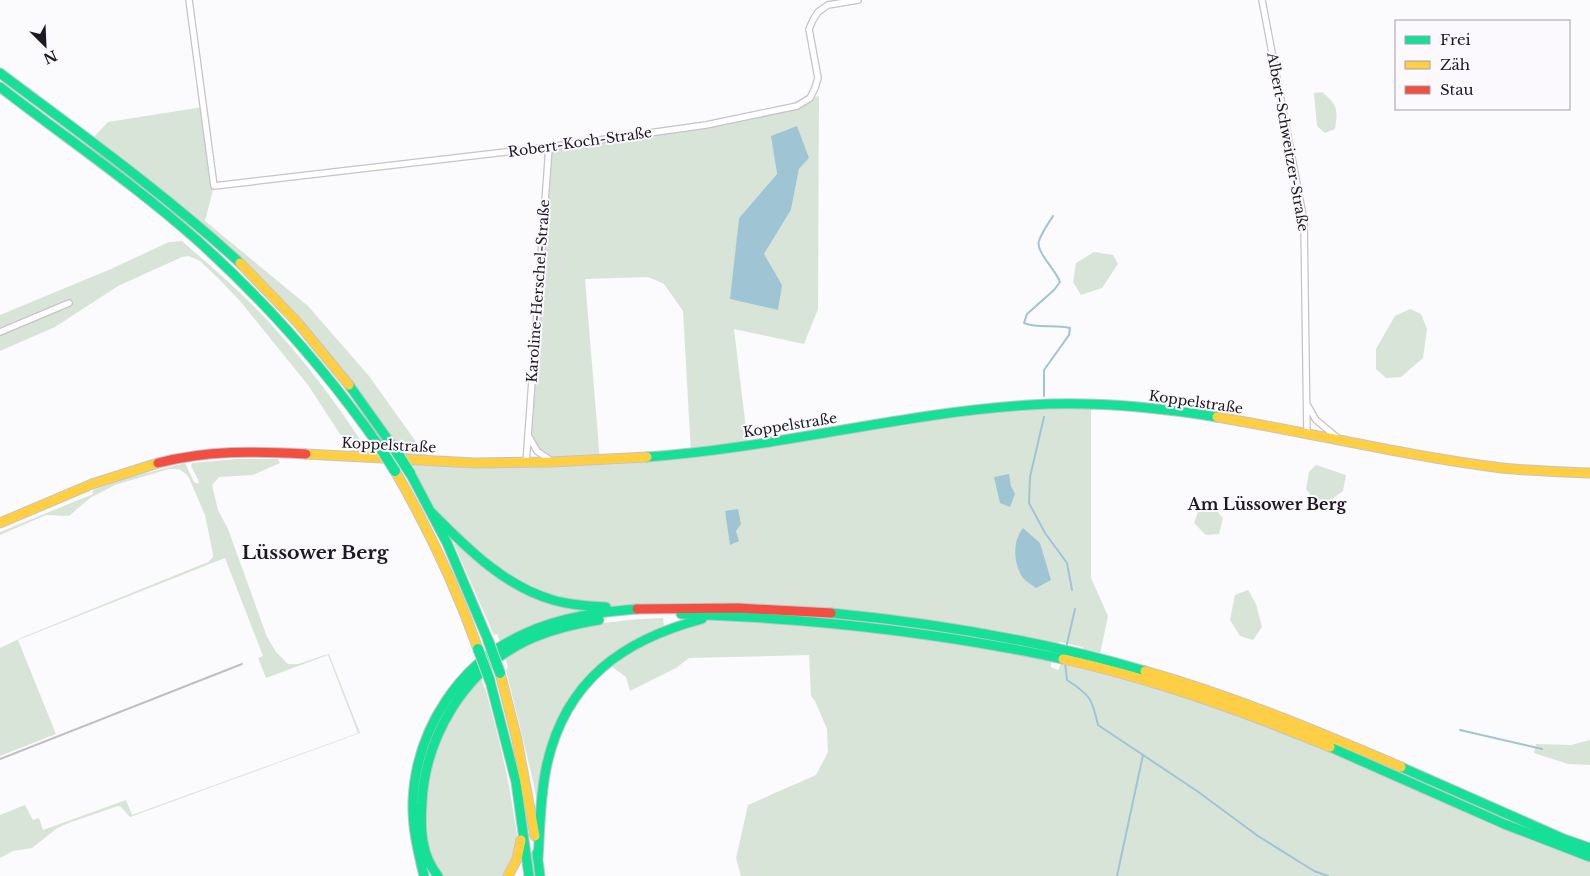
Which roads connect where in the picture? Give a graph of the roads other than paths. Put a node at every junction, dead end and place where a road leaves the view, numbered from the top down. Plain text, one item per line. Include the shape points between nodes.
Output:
1 (189, 0) edge
2 (858, 0) edge
3 (1262, 0) edge
4 (0, 72) edge
5 (0, 87) edge
6 (549, 147) junction
7 (69, 303) dead end
8 (0, 332) edge
9 (1307, 404) junction
10 (1307, 434) junction
11 (528, 435) junction
12 (1338, 439) junction
13 (553, 462) junction
14 (526, 463) junction
15 (1590, 473) edge
16 (432, 513) junction
17 (0, 523) edge
18 (654, 609) junction
19 (719, 616) junction
20 (1054, 652) junction
21 (1078, 657) junction
22 (523, 829) junction
23 (1590, 848) edge
24 (1590, 857) edge
25 (538, 860) junction
26 (424, 876) edge
27 (438, 876) edge
28 (508, 876) edge
29 (529, 876) edge
30 (540, 876) edge

1 - 6 street, Robert-Koch-Straße via 214,186
2 - 6 street, Robert-Koch-Straße via 828,5 813,20 809,29 818,78 810,98 797,106 706,125
3 - 9 street, Albert-Schweitzer-Straße via 1304,221
4 - 16 main road, bridge via 187,217 288,311 332,363 394,448
5 - 22 main road, bridge via 126,181 195,239 280,320 339,389 379,446 422,517 464,608 490,681 516,782
6 - 11 street, Karoline-Herschel-Straße
7 - 8 street
9 - 10 street, Albert-Schweitzer-Straße
9 - 12 street via 1316,420
10 - 12 main road, Koppelstraße
10 - 13 main road, Koppelstraße via 1104,404 1038,404 960,412 691,453
11 - 13 street via 537,451
11 - 14 street, Karoline-Herschel-Straße
12 - 15 main road, Koppelstraße via 1489,466 1552,473
13 - 14 main road, Koppelstraße
14 - 17 main road, Koppelstraße via 260,452 188,456 113,475
16 - 18 main road via 483,563 526,590 584,606
16 - 25 main road, bridge via 466,585 500,673 522,764
18 - 20 main road via 767,609 873,617 963,630
18 - 26 main road via 583,615 540,627 488,655 459,683 432,724 414,780 413,832
19 - 20 main road via 863,625
19 - 25 main road via 663,630 634,644 607,663 578,696 561,724 548,764 542,794
19 - 27 main road via 634,616 566,626 525,642 491,663 454,704 429,753 421,793 423,846 428,862
20 - 21 main road
21 - 23 main road via 1187,684 1258,708
21 - 24 main road via 1251,716
22 - 28 main road via 518,857
22 - 29 main road
25 - 30 main road

